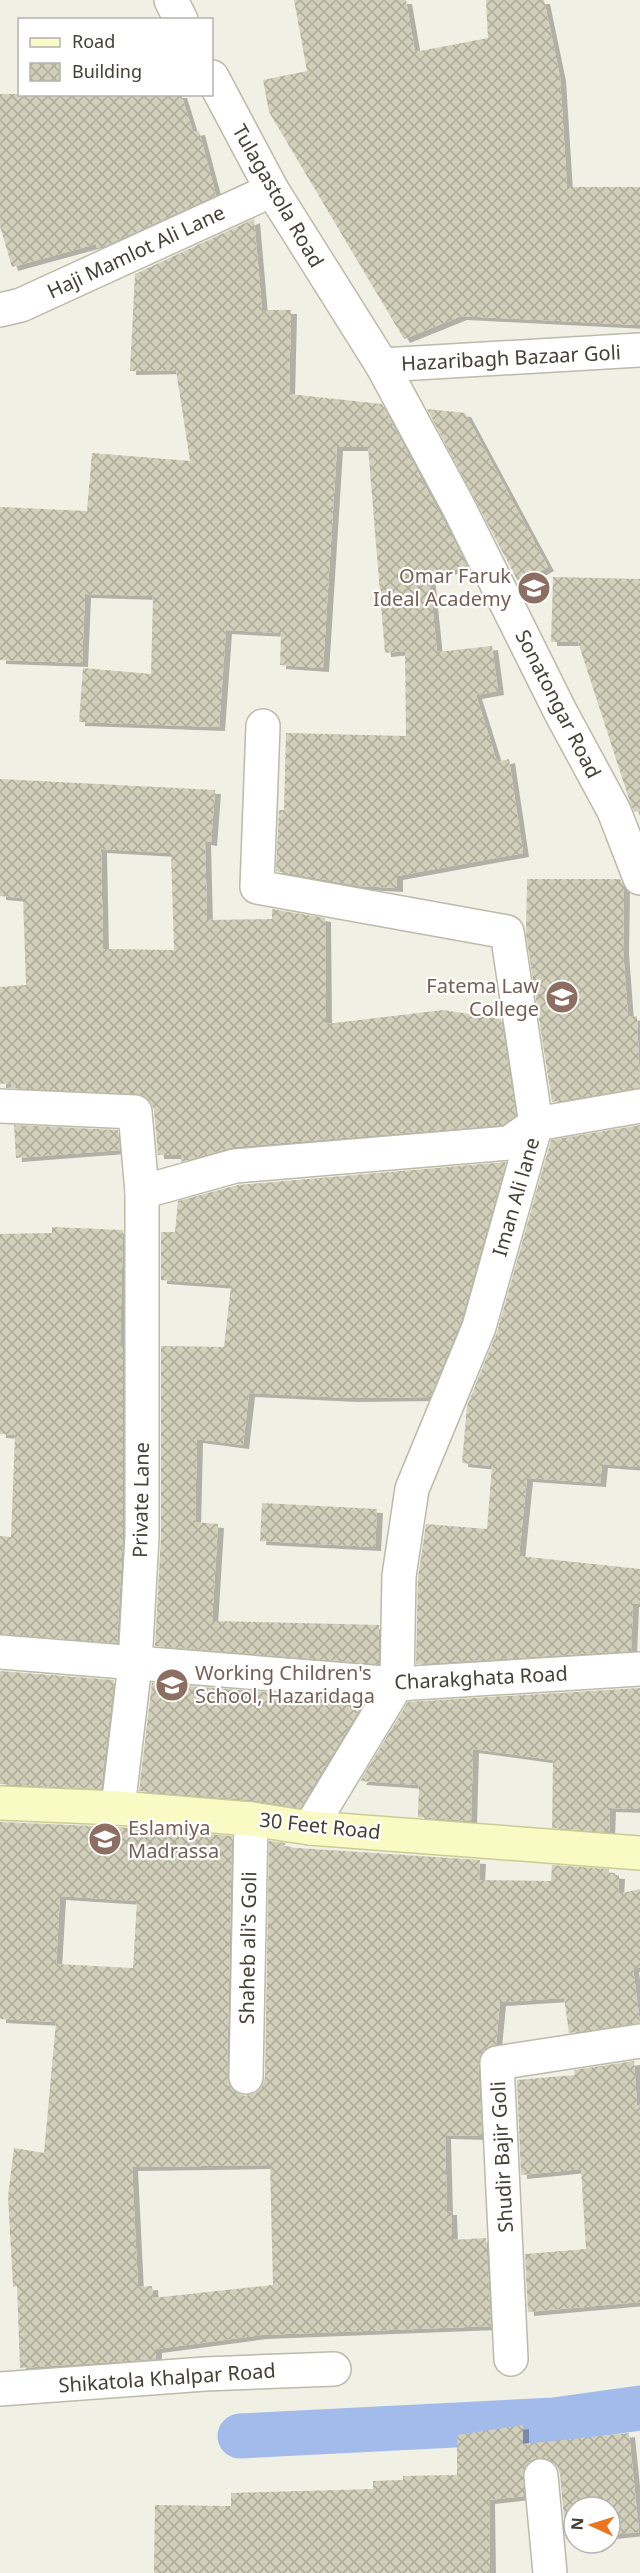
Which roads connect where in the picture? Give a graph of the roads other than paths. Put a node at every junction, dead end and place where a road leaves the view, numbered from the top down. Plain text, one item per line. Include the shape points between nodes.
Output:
1 (171, 0) edge
2 (180, 18) edge
3 (213, 79) edge
4 (272, 190) junction
5 (0, 310) edge
6 (347, 313) joint
7 (640, 350) edge
8 (382, 365) junction
9 (263, 726) dead end
10 (640, 878) edge
11 (0, 1106) edge
12 (640, 1106) edge
13 (536, 1124) junction
14 (142, 1192) junction
15 (0, 1652) edge
16 (135, 1664) junction
17 (640, 1669) edge
18 (397, 1684) junction
19 (0, 1803) edge
20 (118, 1808) junction
21 (251, 1819) junction
22 (310, 1828) junction
23 (640, 1853) edge
24 (640, 2041) edge
25 (246, 2078) dead end
26 (511, 2359) dead end
27 (334, 2369) dead end
28 (0, 2381) edge
29 (0, 2389) edge
30 (541, 2476) dead end
31 (550, 2573) edge

1 - 2 street
3 - 4 street, Tulagastola Road
4 - 5 street, Haji Mamlot Ali Lane via 21,305
4 - 6 street, Tulagastola Road
6 - 8 street, Sonatongar Road
7 - 8 street, Hazaribagh Bazaar Goli
8 - 10 street, Sonatongar Road via 458,504 614,811
9 - 13 street, Iman Ali lane via 256,887 507,932
11 - 14 street, Private Lane via 135,1112
12 - 13 street
13 - 14 street via 509,1143 235,1166
13 - 18 street, Iman Ali lane via 479,1327 412,1489 399,1576
14 - 16 street, Private Lane via 142,1536
15 - 16 street, Charakghata Road
16 - 18 street, Charakghata Road
16 - 20 street, Private Lane
17 - 18 street, Charakghata Road
18 - 22 street
19 - 20 street, 30 Feet Road
20 - 21 street, 30 Feet Road
21 - 22 street, 30 Feet Road
21 - 25 street, Shaheb ali's Goli
22 - 23 street, 30 Feet Road
24 - 26 street, Shudir Bajir Goli via 497,2063
27 - 29 street, Shikatola Khalpar Road
28 - 29 street
30 - 31 street

